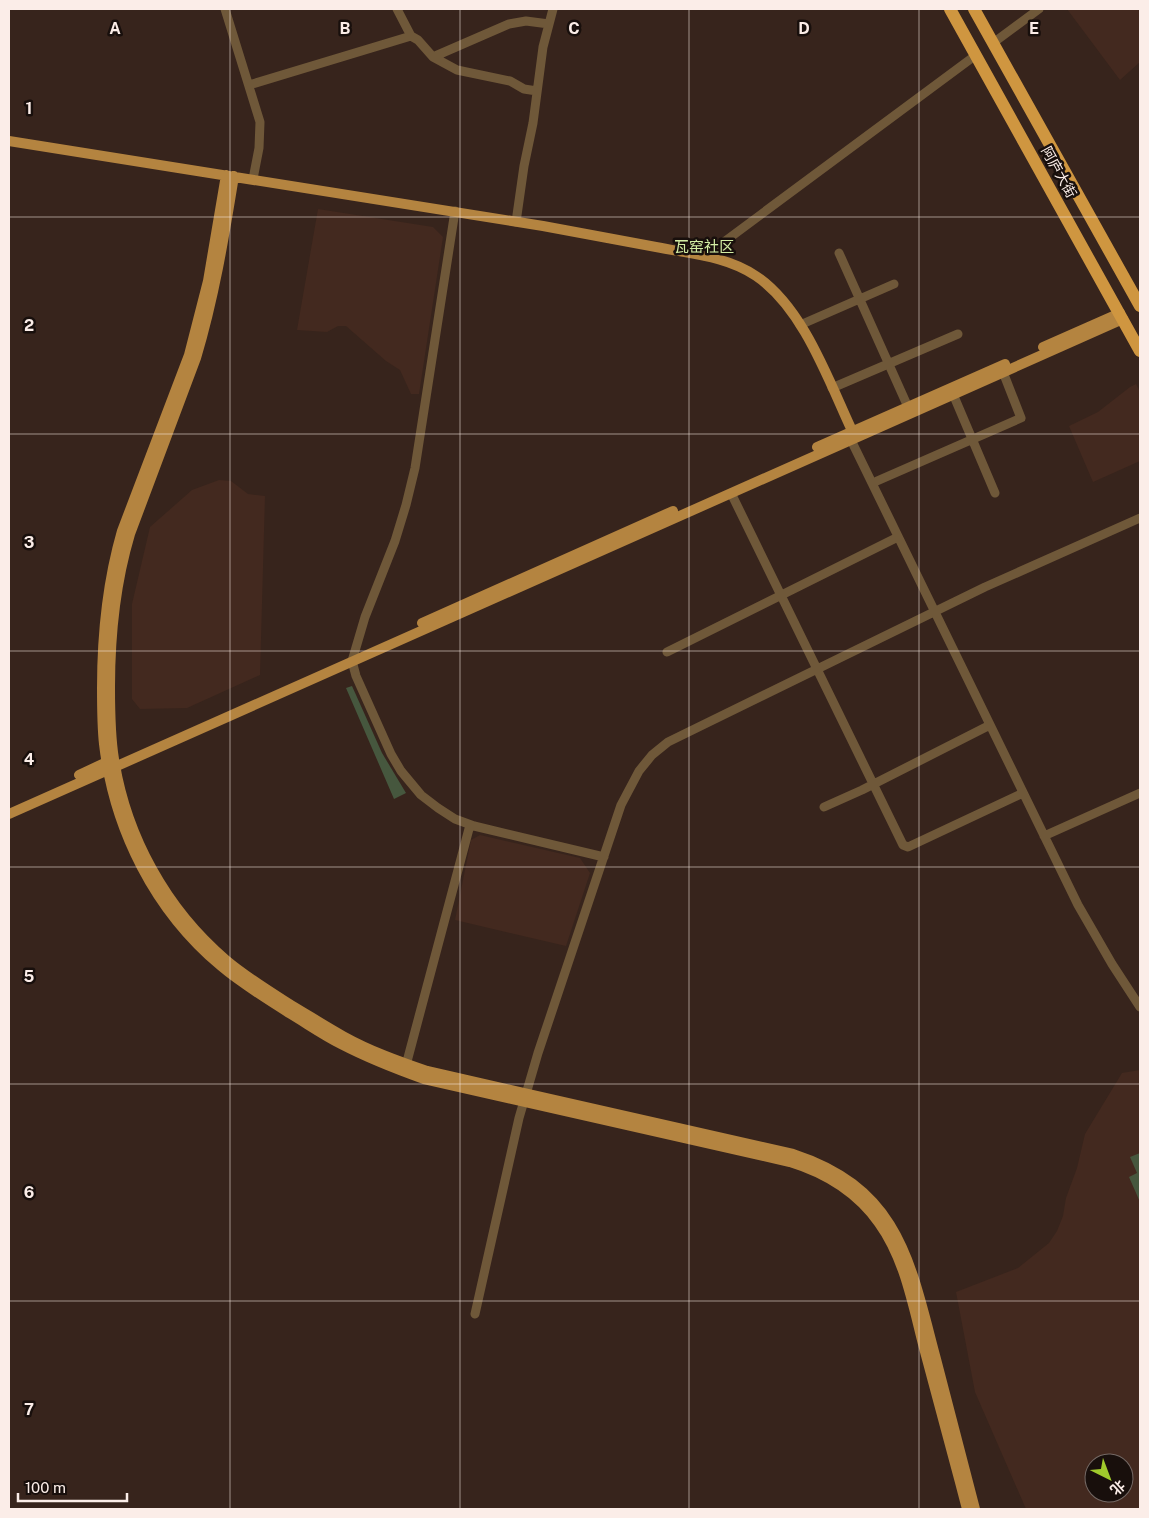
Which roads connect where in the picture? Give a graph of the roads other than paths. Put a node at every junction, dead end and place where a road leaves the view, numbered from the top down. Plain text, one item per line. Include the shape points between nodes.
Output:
1 (225, 9) edge
2 (397, 9) edge
3 (553, 9) edge
4 (950, 9) edge
5 (974, 9) edge
6 (1039, 9) edge
7 (549, 24) junction
8 (411, 36) junction
9 (993, 43) junction
10 (976, 55) junction
11 (433, 57) junction
12 (249, 85) junction
13 (537, 91) junction
14 (9, 141) edge
15 (9, 146) edge
16 (230, 178) junction
17 (253, 179) junction
18 (454, 214) junction
19 (516, 222) junction
20 (839, 253) dead end
21 (705, 256) junction
22 (894, 284) dead end
23 (860, 299) junction
24 (1140, 305) edge
25 (1122, 316) junction
26 (800, 325) junction
27 (958, 334) dead end
28 (1140, 351) edge
29 (888, 364) junction
30 (1003, 372) junction
31 (832, 388) junction
32 (953, 394) junction
33 (908, 407) junction
34 (851, 436) junction
35 (972, 440) junction
36 (877, 481) junction
37 (731, 493) junction
38 (995, 493) dead end
39 (1140, 518) edge
40 (898, 537) junction
41 (780, 596) junction
42 (937, 610) junction
43 (667, 652) dead end
44 (354, 657) junction
45 (816, 669) junction
46 (990, 725) junction
47 (111, 764) junction
48 (873, 784) junction
49 (1023, 793) junction
50 (1140, 794) edge
51 (9, 806) edge
52 (824, 807) dead end
53 (9, 814) edge
54 (470, 825) junction
55 (1047, 835) junction
56 (604, 856) junction
57 (1140, 997) edge
58 (1140, 1006) edge
59 (405, 1068) junction
60 (525, 1097) junction
61 (475, 1314) dead end
62 (967, 1509) edge
63 (975, 1509) edge

1 - 12 street
2 - 8 street
3 - 7 street
4 - 10 highway, 阿庐大街
5 - 9 highway
6 - 9 street
7 - 11 street via 526,21 509,24
7 - 13 street
8 - 11 street
8 - 12 street
9 - 24 highway
10 - 21 street
10 - 25 highway, 阿庐大街
11 - 13 street via 457,70 510,81 524,89
12 - 17 street via 260,122
13 - 19 street
14 - 16 main road
15 - 16 main road
16 - 17 main road
16 - 18 main road
16 - 47 main road via 222,252 204,333 134,521 120,569 111,658
17 - 18 main road
18 - 19 main road
18 - 34 main road via 724,265 744,274 771,294 790,318
18 - 44 street via 415,468 395,541 365,618
19 - 21 main road
20 - 23 street
21 - 26 main road via 730,262 756,276 781,298
22 - 23 street
23 - 26 street
23 - 29 street
25 - 28 highway, 阿庐大街
25 - 30 main road
25 - 33 main road
26 - 31 main road
27 - 29 street
29 - 31 street
29 - 33 street
30 - 32 main road
30 - 35 street via 1021,418
31 - 34 main road
32 - 34 main road
32 - 35 street
33 - 34 main road
34 - 36 street
34 - 37 main road
34 - 40 street
34 - 44 main road
35 - 36 street
35 - 38 street
36 - 42 street
37 - 41 street
37 - 44 main road
39 - 42 street
40 - 41 street
40 - 42 street
41 - 43 street
41 - 45 street
42 - 45 street
42 - 46 street
42 - 55 street
44 - 47 main road
44 - 54 street via 359,683 390,754 401,771 429,802
45 - 48 street
45 - 56 street via 659,748 629,787
46 - 48 street
46 - 49 street
47 - 51 main road
47 - 53 main road
47 - 59 main road via 144,854 172,902 195,930 256,983 343,1036
48 - 49 street via 901,843 908,847
48 - 52 street
49 - 55 street
50 - 55 street
54 - 56 street
54 - 59 street
55 - 57 street via 1092,921
55 - 58 street via 1091,930
56 - 60 street
59 - 60 main road
60 - 61 street
60 - 62 main road via 790,1162 824,1175 855,1195 879,1223 898,1258
60 - 63 main road via 793,1154 827,1168 860,1189 893,1230 910,1268

